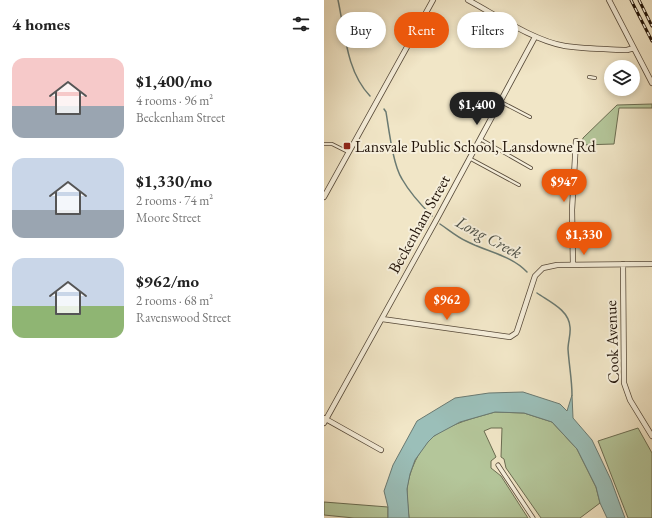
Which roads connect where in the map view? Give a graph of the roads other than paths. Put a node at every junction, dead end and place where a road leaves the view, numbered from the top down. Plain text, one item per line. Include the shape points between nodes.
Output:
1 (432, 0) edge
2 (468, 0) edge
3 (609, 0) edge
4 (535, 37) junction
5 (634, 48) junction
6 (589, 77) dead end
7 (594, 78) dead end
8 (652, 83) edge
9 (500, 101) junction
10 (530, 118) dead end
11 (480, 139) junction
12 (576, 141) dead end
13 (324, 144) edge
14 (349, 152) junction
15 (469, 158) junction
16 (531, 168) dead end
17 (519, 186) dead end
18 (324, 197) edge
19 (623, 264) junction
20 (652, 264) edge
21 (573, 265) junction
22 (382, 319) junction
23 (325, 420) edge
24 (652, 436) edge
25 (381, 450) dead end
26 (498, 464) dead end
27 (533, 518) edge

1 - 14 street
2 - 4 street
3 - 5 street
4 - 5 street via 564,46 627,50
4 - 9 street, Beckenham Street
5 - 8 street
6 - 7 lane
9 - 10 lane
9 - 11 street, Beckenham Street
11 - 15 street, Beckenham Street
11 - 16 lane
12 - 21 street via 572,210
13 - 14 lane via 332,144
14 - 18 street
15 - 17 lane
15 - 22 street, Beckenham Street
19 - 20 street
19 - 21 street
19 - 24 street, Cook Avenue via 624,383 630,400
21 - 22 street via 552,265 537,272 516,334 510,337
22 - 23 street, Beckenham Street
23 - 25 street
26 - 27 street

